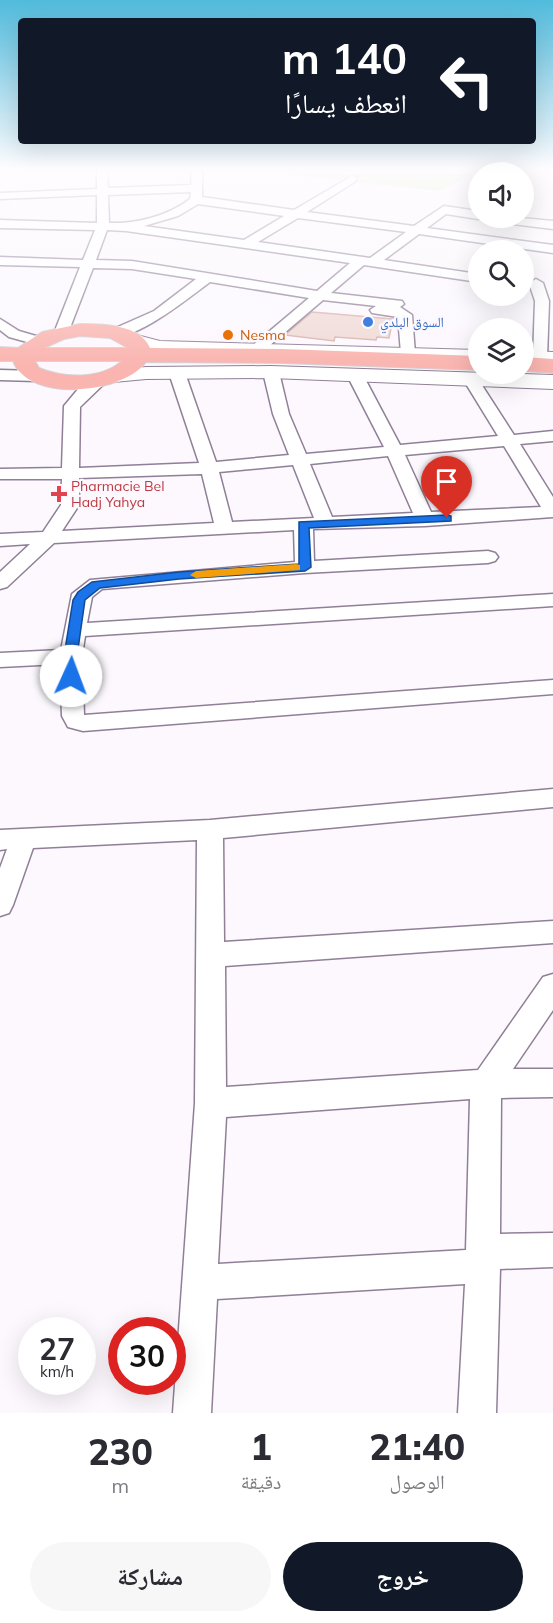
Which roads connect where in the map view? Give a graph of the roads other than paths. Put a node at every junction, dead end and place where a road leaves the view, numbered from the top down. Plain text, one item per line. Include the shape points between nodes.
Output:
1 (99, 236) edge
2 (185, 236) edge
3 (260, 236) edge
4 (406, 236) edge
5 (458, 236) edge
6 (245, 245) junction
7 (553, 249) edge
8 (0, 261) edge
9 (88, 262) junction
10 (367, 262) junction
11 (468, 277) edge
12 (206, 278) junction
13 (534, 282) edge
14 (553, 283) edge
15 (534, 288) edge
16 (321, 296) junction
17 (397, 304) dead end
18 (308, 306) junction
19 (2, 325) edge
20 (61, 333) junction
21 (0, 347) edge
22 (131, 348) junction
23 (257, 349) junction
24 (408, 353) junction
25 (0, 354) edge
26 (468, 356) edge
27 (34, 360) junction
28 (0, 364) edge
29 (538, 364) edge
30 (468, 371) edge
31 (468, 371) edge
32 (271, 372) junction
33 (177, 373) junction
34 (0, 375) edge
35 (355, 375) junction
36 (108, 378) junction
37 (534, 379) edge
38 (553, 382) edge
39 (482, 384) edge
40 (72, 406) junction
41 (553, 436) edge
42 (510, 439) junction
43 (394, 450) junction
44 (301, 459) junction
45 (210, 468) junction
46 (0, 474) edge
47 (70, 474) junction
48 (553, 512) edge
49 (425, 519) junction
50 (325, 523) junction
51 (303, 524) junction
52 (224, 528) junction
53 (48, 538) junction
54 (0, 540) edge
55 (488, 557) dead end
56 (305, 567) junction
57 (0, 583) edge
58 (553, 600) edge
59 (75, 630) junction
60 (70, 656) junction
61 (0, 660) edge
62 (553, 687) edge
63 (553, 798) edge
64 (210, 830) junction
65 (12, 840) edge
66 (0, 905) edge
67 (553, 932) edge
68 (211, 955) junction
69 (553, 986) edge
70 (553, 1083) edge
71 (486, 1084) junction
72 (211, 1103) junction
73 (553, 1250) edge
74 (483, 1259) junction
75 (202, 1282) junction
76 (192, 1413) edge
77 (477, 1413) edge

1 - 9 street
2 - 6 street
3 - 6 street
4 - 10 street
5 - 7 street
6 - 10 street
8 - 9 street
9 - 12 street
9 - 20 street
10 - 11 street
10 - 16 street
12 - 16 street
12 - 22 street via 159,314
13 - 14 street
15 - 29 street via 542,301
16 - 17 street
16 - 18 street
18 - 23 street
18 - 24 street via 402,313
19 - 27 street
20 - 22 main road via 80,330
20 - 27 main road
21 - 27 street
22 - 23 main road
22 - 27 main road
22 - 30 main road via 281,364
22 - 36 main road
23 - 24 main road
24 - 26 main road
25 - 27 main road
27 - 28 main road
27 - 34 street
27 - 36 main road via 75,382
27 - 40 street
31 - 35 main road
32 - 33 main road
32 - 35 main road
32 - 44 street via 281,414
33 - 36 main road
33 - 45 street
35 - 43 street
36 - 40 street via 85,391
37 - 38 main road
39 - 42 street
40 - 47 street
41 - 42 street
42 - 43 street
42 - 48 street
43 - 44 street
43 - 49 street
44 - 45 street
44 - 50 street
45 - 47 street
45 - 52 street
46 - 47 street
47 - 53 street via 70,505
48 - 49 street
49 - 50 street
50 - 51 street
51 - 52 street
51 - 56 street
52 - 53 street
53 - 54 street
53 - 57 street
55 - 56 street
56 - 59 street via 97,584 79,600
58 - 59 street
59 - 60 street
60 - 61 street
60 - 62 street via 73,716 83,723
63 - 64 street
64 - 65 street
64 - 68 street
65 - 66 street
67 - 68 street
68 - 72 street
69 - 71 street
70 - 71 street
71 - 72 street
71 - 74 street
72 - 75 street
73 - 74 street
74 - 75 street
74 - 77 street
75 - 76 street

